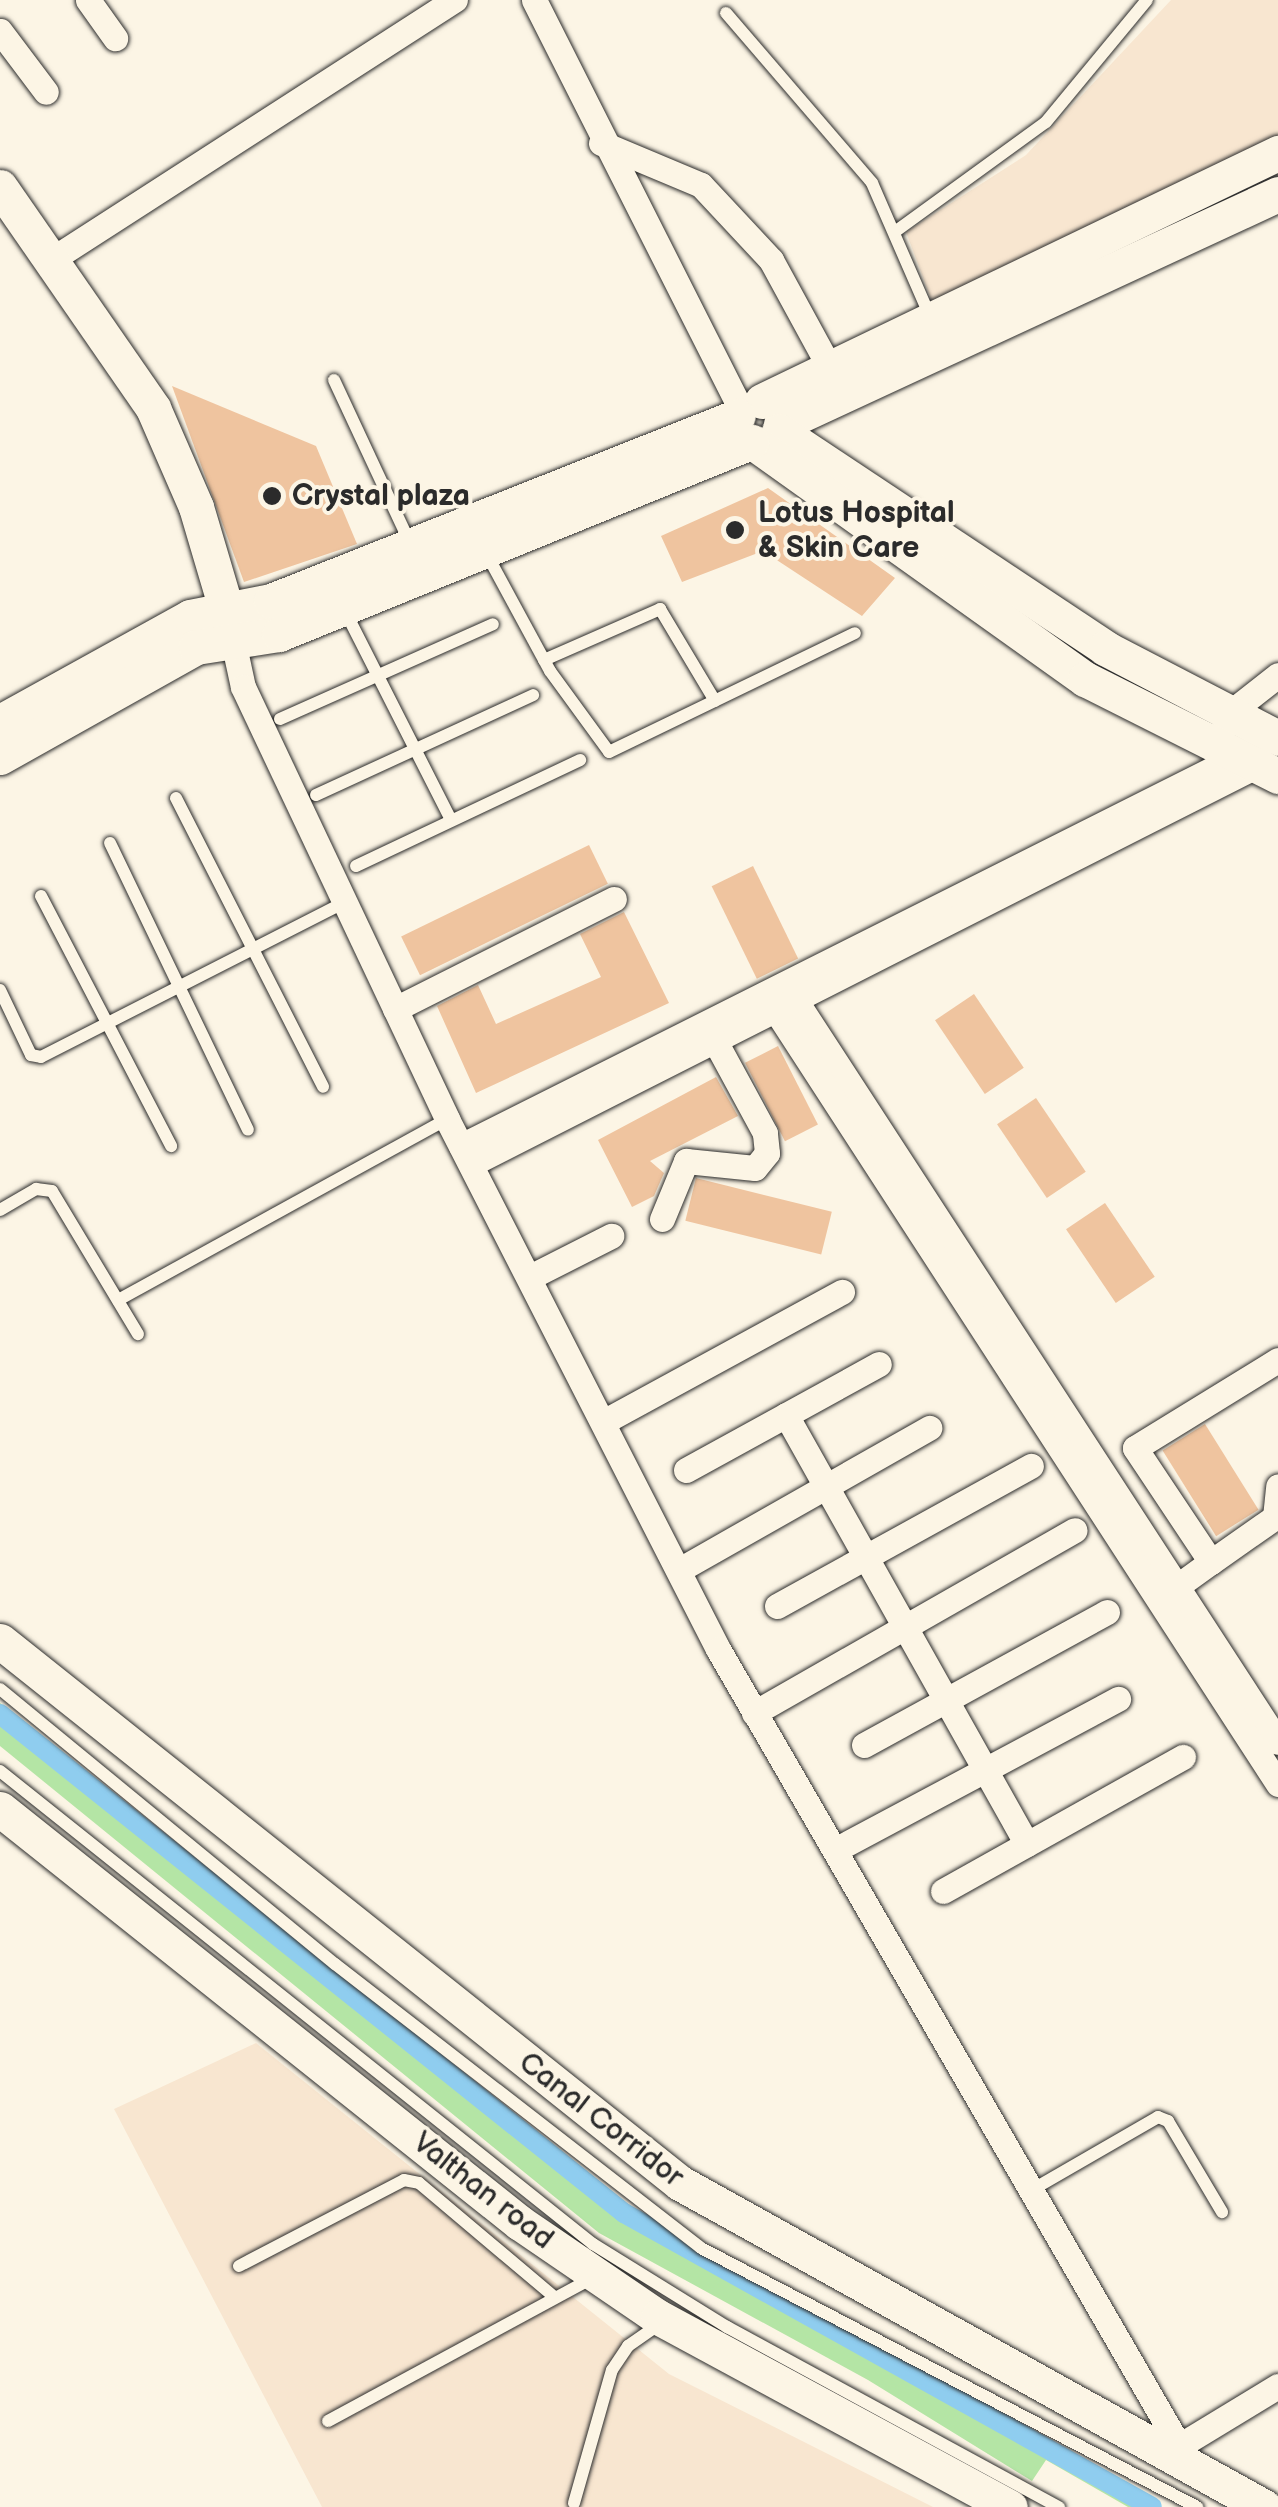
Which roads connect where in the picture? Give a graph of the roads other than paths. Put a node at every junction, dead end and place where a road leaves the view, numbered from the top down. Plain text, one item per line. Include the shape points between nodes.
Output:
1 (88, 0) edge
2 (455, 0) edge
3 (534, 0) edge
4 (1147, 0) edge
5 (726, 13) dead end
6 (0, 31) edge
7 (115, 38) dead end
8 (46, 92) dead end
9 (601, 143) junction
10 (1278, 153) edge
11 (0, 187) edge
12 (1278, 194) edge
13 (896, 231) junction
14 (54, 258) junction
15 (931, 319) junction
16 (830, 368) junction
17 (334, 380) dead end
18 (758, 424) junction
19 (411, 546) junction
20 (482, 547) junction
21 (343, 607) junction
22 (230, 623) junction
23 (492, 624) dead end
24 (855, 633) dead end
25 (544, 660) junction
26 (1278, 675) edge
27 (376, 678) junction
28 (533, 696) dead end
29 (715, 700) junction
30 (280, 719) dead end
31 (0, 722) edge
32 (1278, 738) edge
33 (414, 752) junction
34 (1244, 753) edge
35 (0, 757) edge
36 (580, 760) dead end
37 (316, 795) dead end
38 (176, 798) dead end
39 (451, 820) junction
40 (110, 843) dead end
41 (356, 866) dead end
42 (41, 896) dead end
43 (614, 900) dead end
44 (345, 902) junction
45 (252, 950) junction
46 (179, 988) junction
47 (0, 990) edge
48 (780, 997) junction
49 (395, 1009) junction
50 (107, 1026) junction
51 (715, 1042) junction
52 (323, 1086) dead end
53 (447, 1119) junction
54 (248, 1130) dead end
55 (171, 1146) dead end
56 (466, 1155) junction
57 (0, 1210) edge
58 (662, 1219) dead end
59 (611, 1236) dead end
60 (532, 1276) junction
61 (842, 1292) dead end
62 (118, 1300) junction
63 (138, 1334) dead end
64 (1278, 1360) edge
65 (879, 1364) dead end
66 (786, 1415) junction
67 (606, 1421) junction
68 (929, 1428) dead end
69 (1030, 1466) dead end
70 (686, 1470) dead end
71 (1278, 1486) edge
72 (824, 1487) junction
73 (1075, 1530) dead end
74 (864, 1556) junction
75 (1211, 1562) junction
76 (679, 1570) junction
77 (1179, 1584) junction
78 (777, 1606) dead end
79 (1106, 1612) dead end
80 (906, 1628) junction
81 (0, 1641) edge
82 (0, 1689) edge
83 (946, 1698) junction
84 (1118, 1699) dead end
85 (754, 1712) junction
86 (1278, 1742) edge
87 (864, 1745) dead end
88 (1183, 1757) dead end
89 (989, 1768) junction
90 (0, 1771) edge
91 (1278, 1784) edge
92 (0, 1809) edge
93 (1027, 1844) junction
94 (834, 1850) junction
95 (942, 1891) dead end
96 (1030, 2191) junction
97 (1222, 2212) dead end
98 (240, 2266) dead end
99 (597, 2276) junction
100 (553, 2296) junction
101 (665, 2321) junction
102 (1278, 2386) edge
103 (328, 2420) dead end
104 (1173, 2450) junction
105 (574, 2503) dead end
106 (1010, 2507) edge
107 (1059, 2507) edge
108 (1197, 2507) edge
109 (1264, 2507) edge

1 - 7 street
2 - 14 street
3 - 9 street
4 - 13 lane via 1046,122
5 - 13 lane via 864,172
6 - 8 street
9 - 16 street via 701,185 770,260
9 - 18 street
10 - 15 street
11 - 14 street
12 - 18 street
13 - 15 lane
14 - 22 street via 153,408 196,507
15 - 16 street
16 - 18 street
17 - 19 lane
18 - 19 street
18 - 20 street
18 - 34 street via 1085,679
19 - 22 street
20 - 21 street
20 - 25 lane
21 - 22 street via 278,634
21 - 27 lane
22 - 31 street via 190,617
22 - 35 street
22 - 44 street via 243,687
23 - 27 lane
24 - 29 lane
25 - 29 lane via 610,752
25 - 29 lane via 660,609
26 - 34 street
27 - 30 lane
27 - 33 lane
28 - 33 lane
32 - 34 street
33 - 37 lane
33 - 39 lane
34 - 48 street
36 - 39 lane
38 - 45 lane
39 - 41 lane
40 - 46 lane
42 - 50 lane
43 - 49 street
44 - 45 lane
44 - 49 street
45 - 46 lane
45 - 52 lane
46 - 50 lane
46 - 54 lane
47 - 50 lane via 31,1055 52,1054
48 - 51 street
48 - 56 street
48 - 77 street
48 - 91 street
49 - 53 street
50 - 55 lane
51 - 56 street
51 - 58 street via 765,1134 767,1154 746,1169 686,1161
53 - 56 street
53 - 62 lane
56 - 60 street
57 - 62 lane via 36,1189 52,1192
59 - 60 street
60 - 67 street
61 - 67 street
62 - 63 lane
64 - 75 street via 1135,1448
65 - 66 street
66 - 70 street
66 - 72 street
67 - 76 street
68 - 72 street
69 - 74 street
71 - 75 street via 1274,1517
72 - 74 street
72 - 76 street
73 - 80 street
74 - 78 street
74 - 80 street
75 - 77 street
76 - 85 street
77 - 86 street
79 - 83 street
80 - 83 street
80 - 85 street
81 - 104 street, Canal Corridor via 680,2184
82 - 108 lane via 334,1964 701,2248
83 - 87 street
83 - 89 street
84 - 89 street
85 - 94 street
88 - 93 street
89 - 93 street
89 - 94 street
90 - 107 lane via 593,2244 727,2326
92 - 99 street, Valthan road
93 - 95 street
94 - 96 street
96 - 97 lane via 1158,2117
96 - 104 street
98 - 100 lane via 404,2180 419,2182
99 - 100 lane
99 - 101 street, Valthan road
100 - 103 lane
101 - 105 lane via 628,2346 612,2370
101 - 106 street, Valthan road
102 - 104 street
104 - 109 street, Canal Corridor

